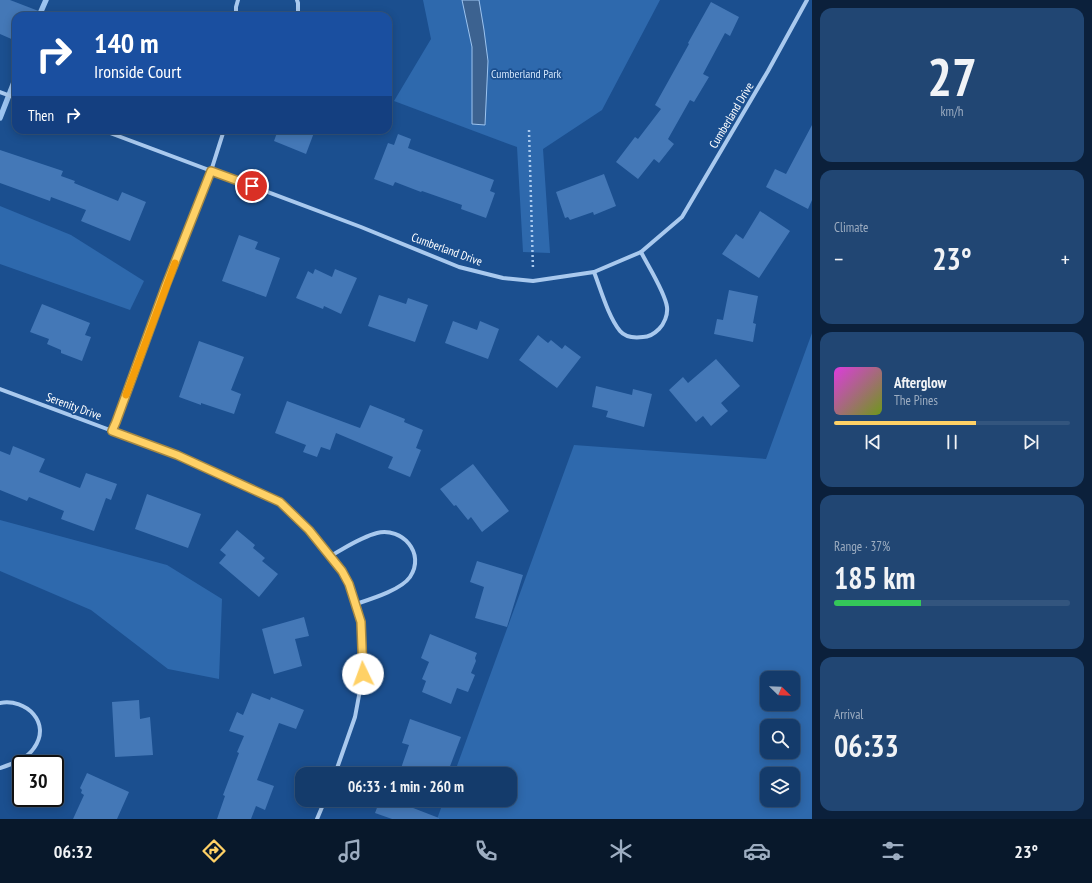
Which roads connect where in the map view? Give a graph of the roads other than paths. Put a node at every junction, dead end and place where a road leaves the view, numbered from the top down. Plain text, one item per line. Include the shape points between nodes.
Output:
1 (238, 0) edge
2 (297, 0) edge
3 (807, 0) edge
4 (236, 12) edge
5 (298, 12) edge
6 (0, 92) edge
7 (12, 96) edge
8 (113, 134) edge
9 (223, 134) edge
10 (211, 171) junction
11 (641, 252) junction
12 (594, 272) junction
13 (0, 389) edge
14 (112, 431) junction
15 (330, 556) junction
16 (356, 604) junction
17 (0, 703) edge
18 (338, 767) edge
19 (0, 768) edge
20 (322, 807) edge
21 (317, 819) edge

1 - 4 street
2 - 5 street
3 - 11 street, Cumberland Drive via 682,217
6 - 7 street
8 - 10 street, Cumberland Drive
9 - 10 street
10 - 12 street, Cumberland Drive via 459,267 504,278 533,281
10 - 14 street
11 - 12 street, Cumberland Drive
11 - 12 street via 667,308 664,322 651,335 635,338 620,330 604,300
13 - 14 street, Serenity Drive
14 - 15 street, Serenity Drive via 177,455 280,502 309,530
15 - 16 street, Serenity Drive via 342,571
15 - 16 street via 360,540 384,532 396,533 412,548 415,559 410,577 398,588
16 - 18 street, Serenity Drive via 361,622 363,674 356,717
17 - 19 street via 14,702 22,705 38,721 40,732 37,743 30,752 18,761
20 - 21 street

